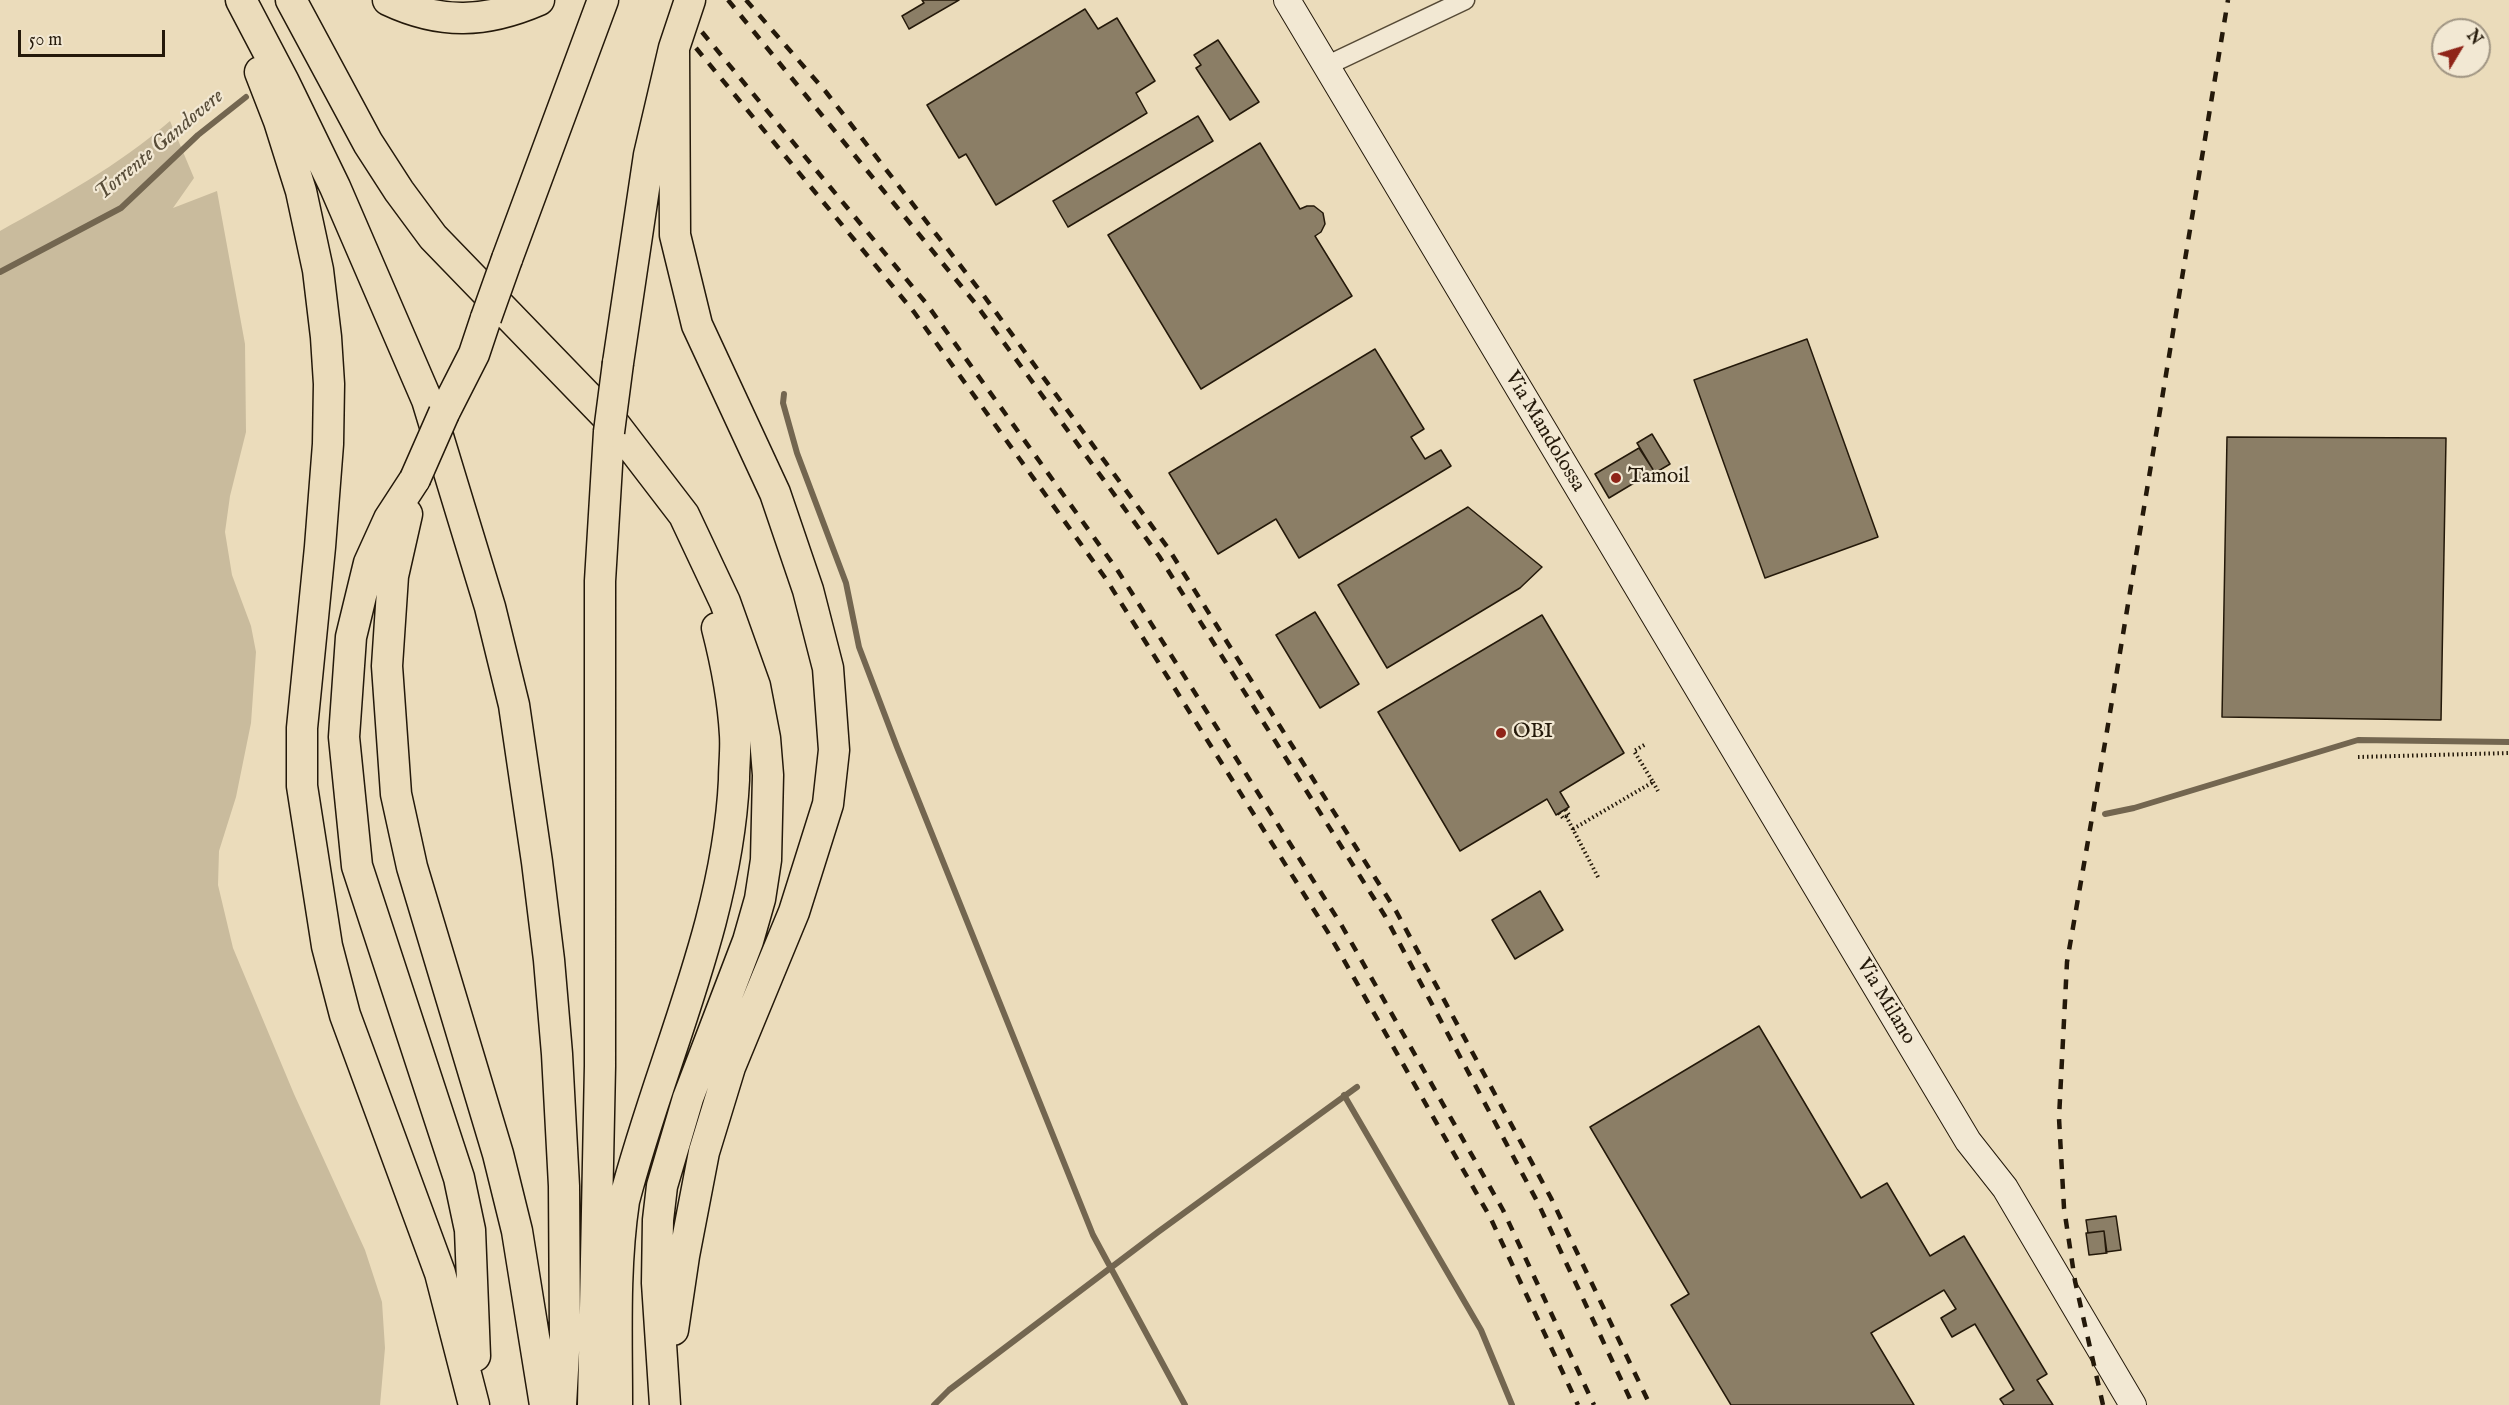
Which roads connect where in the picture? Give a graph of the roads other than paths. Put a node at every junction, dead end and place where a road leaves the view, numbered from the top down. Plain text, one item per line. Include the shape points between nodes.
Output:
1 (230, 0) edge
2 (241, 0) edge
3 (291, 0) edge
4 (388, 0) edge
5 (539, 0) edge
6 (603, 0) edge
7 (690, 0) edge
8 (1287, 0) edge
9 (1465, 0) edge
10 (674, 48) junction
11 (1326, 66) junction
12 (642, 459) junction
13 (415, 479) junction
14 (1802, 863) joint
15 (1968, 1141) junction
16 (665, 1396) edge
17 (475, 1405) edge
18 (545, 1405) edge
19 (561, 1405) edge
20 (593, 1405) edge
21 (616, 1405) edge
22 (2115, 1405) edge
23 (2133, 1405) edge

1 - 17 highway via 279,121 301,191 318,270 326,336 328,444 302,728 302,786 327,946 348,1025 440,1273
2 - 19 highway via 335,187 427,400 490,608 514,705 542,895 557,1054 564,1186 565,1335
3 - 12 highway via 368,143 433,237 585,392
4 - 5 highway via 440,17 476,19 515,11
6 - 13 highway, bridge via 474,354
7 - 10 highway
8 - 11 main road, Via Mandolossa
9 - 11 street
10 - 16 highway via 675,235 697,325 775,493 808,590 828,668 834,750 828,804 794,912 730,1067 704,1152 684,1256
10 - 20 highway, bridge via 649,154 618,363 609,432 600,580 600,1066
11 - 14 main road, Via Mandolossa
12 - 16 highway via 684,515 724,602 755,686 768,775 766,860 760,899 748,941 688,1098 662,1186 657,1283
12 - 21 highway via 693,558 712,608 731,692 735,736 732,808 710,925 624,1200
13 - 17 highway via 389,519 369,563 351,637 344,737 357,866 459,1178 470,1230
13 - 18 highway via 393,576 388,632 389,718 396,794 412,867 498,1154 517,1231
14 - 15 main road, Via Milano
15 - 22 main road, Via Milano via 1992,1197
15 - 23 main road, Via Milano via 2005,1188

